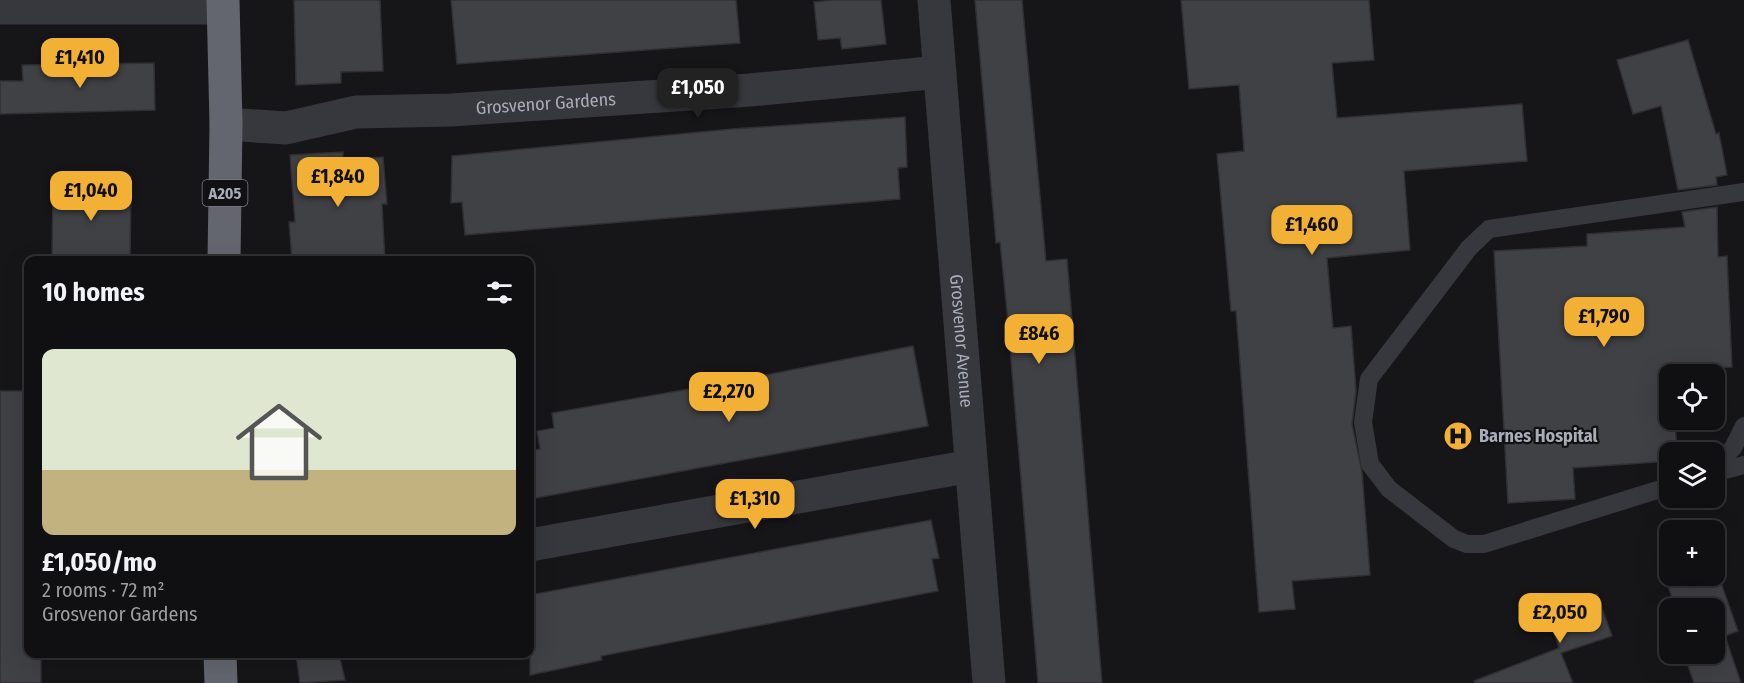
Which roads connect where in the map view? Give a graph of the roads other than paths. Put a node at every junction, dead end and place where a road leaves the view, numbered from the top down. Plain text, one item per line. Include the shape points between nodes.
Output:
1 (934, 0) edge
2 (222, 4) edge
3 (0, 8) edge
4 (940, 72) junction
5 (226, 124) junction
6 (1744, 192) edge
7 (1744, 199) edge
8 (224, 256) edge
9 (1744, 426) edge
10 (1725, 456) edge
11 (1744, 465) edge
12 (971, 466) junction
13 (1725, 470) edge
14 (1659, 489) edge
15 (534, 544) edge
16 (220, 658) edge
17 (221, 683) edge
18 (989, 683) edge

1 - 4 street, Grosvenor Avenue
2 - 3 street
2 - 5 highway, A205
4 - 5 street, Grosvenor Gardens via 750,90 451,110 356,112 286,128
4 - 12 street, Grosvenor Avenue
5 - 8 highway, A205
6 - 7 lane
6 - 14 lane via 1489,229 1469,248 1369,379 1363,422 1370,464 1389,489 1454,539 1467,544 1484,544
9 - 10 lane
11 - 13 lane
12 - 15 street
12 - 18 street, Grosvenor Avenue
16 - 17 highway

